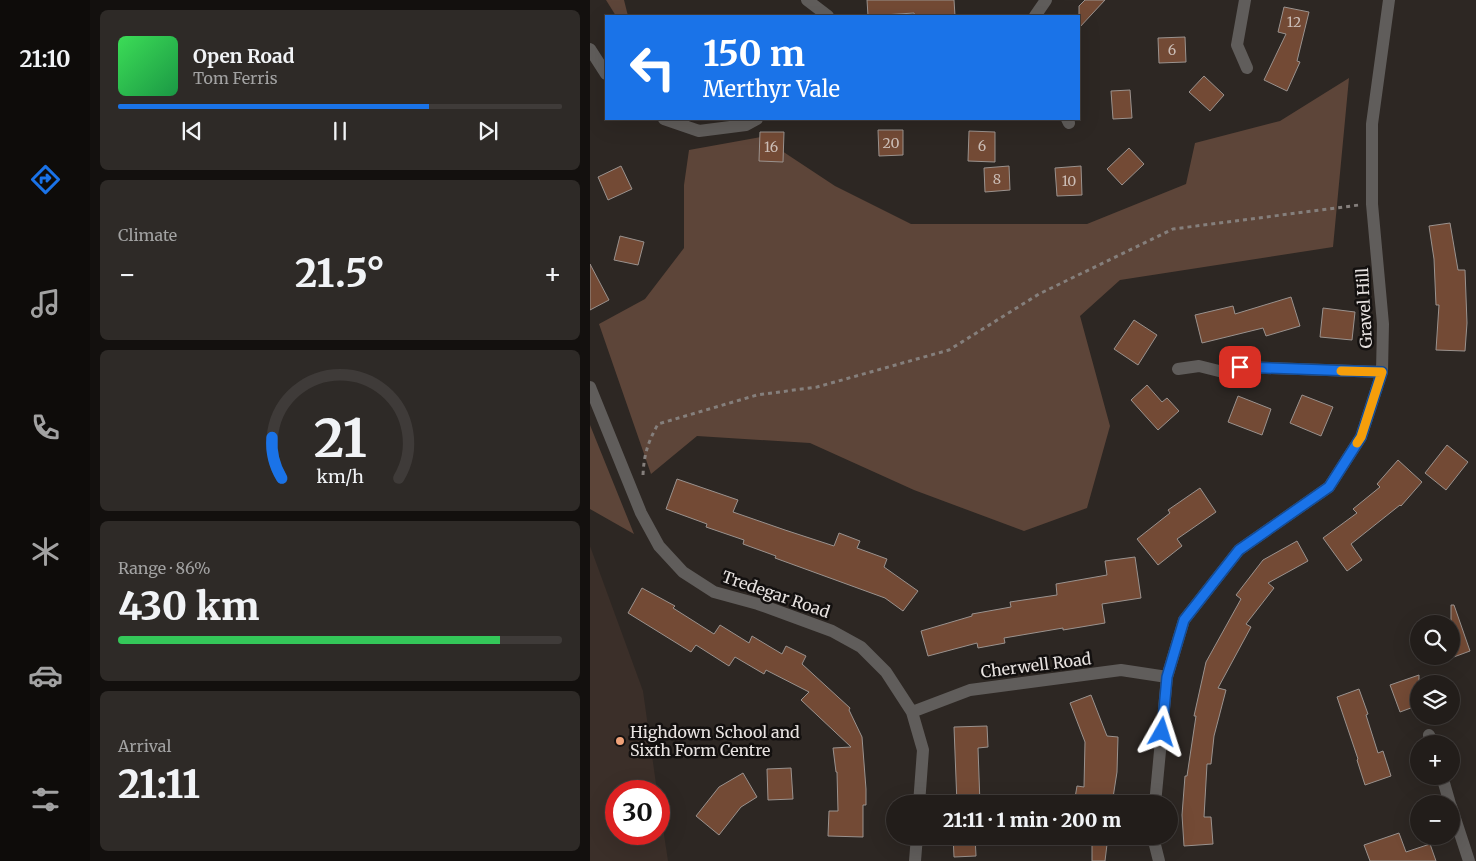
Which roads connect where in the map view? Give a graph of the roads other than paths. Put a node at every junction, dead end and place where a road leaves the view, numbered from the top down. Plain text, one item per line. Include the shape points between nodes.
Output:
1 (807, 0) edge
2 (1046, 0) edge
3 (1245, 0) edge
4 (1389, 0) edge
5 (827, 15) edge
6 (1036, 15) edge
7 (590, 49) edge
8 (1246, 68) dead end
9 (605, 72) edge
10 (667, 120) edge
11 (755, 120) edge
12 (1178, 369) dead end
13 (1382, 372) junction
14 (590, 387) edge
15 (1167, 677) junction
16 (912, 712) junction
17 (920, 795) edge
18 (1156, 795) edge
19 (1460, 833) edge
20 (916, 845) edge
21 (1155, 845) edge
22 (915, 861) edge
23 (1159, 861) edge
24 (1469, 861) edge

1 - 5 street
2 - 6 street
3 - 8 street via 1237,45
4 - 13 street, Gravel Hill via 1372,124 1372,204 1383,324
7 - 9 street
10 - 11 street via 699,131 746,125
12 - 13 street via 1199,366 1223,372 1240,367
13 - 15 street, Gravel Hill via 1361,437 1329,487 1239,550 1184,620
14 - 16 street, Tredegar Road via 641,513 659,546 683,572 714,592 832,631 861,647 886,672
15 - 16 street, Cherwell Road via 1121,670 970,690
15 - 18 street, Gravel Hill
16 - 17 street, Tredegar Road via 923,750
19 - 24 street
20 - 22 street
21 - 23 street

